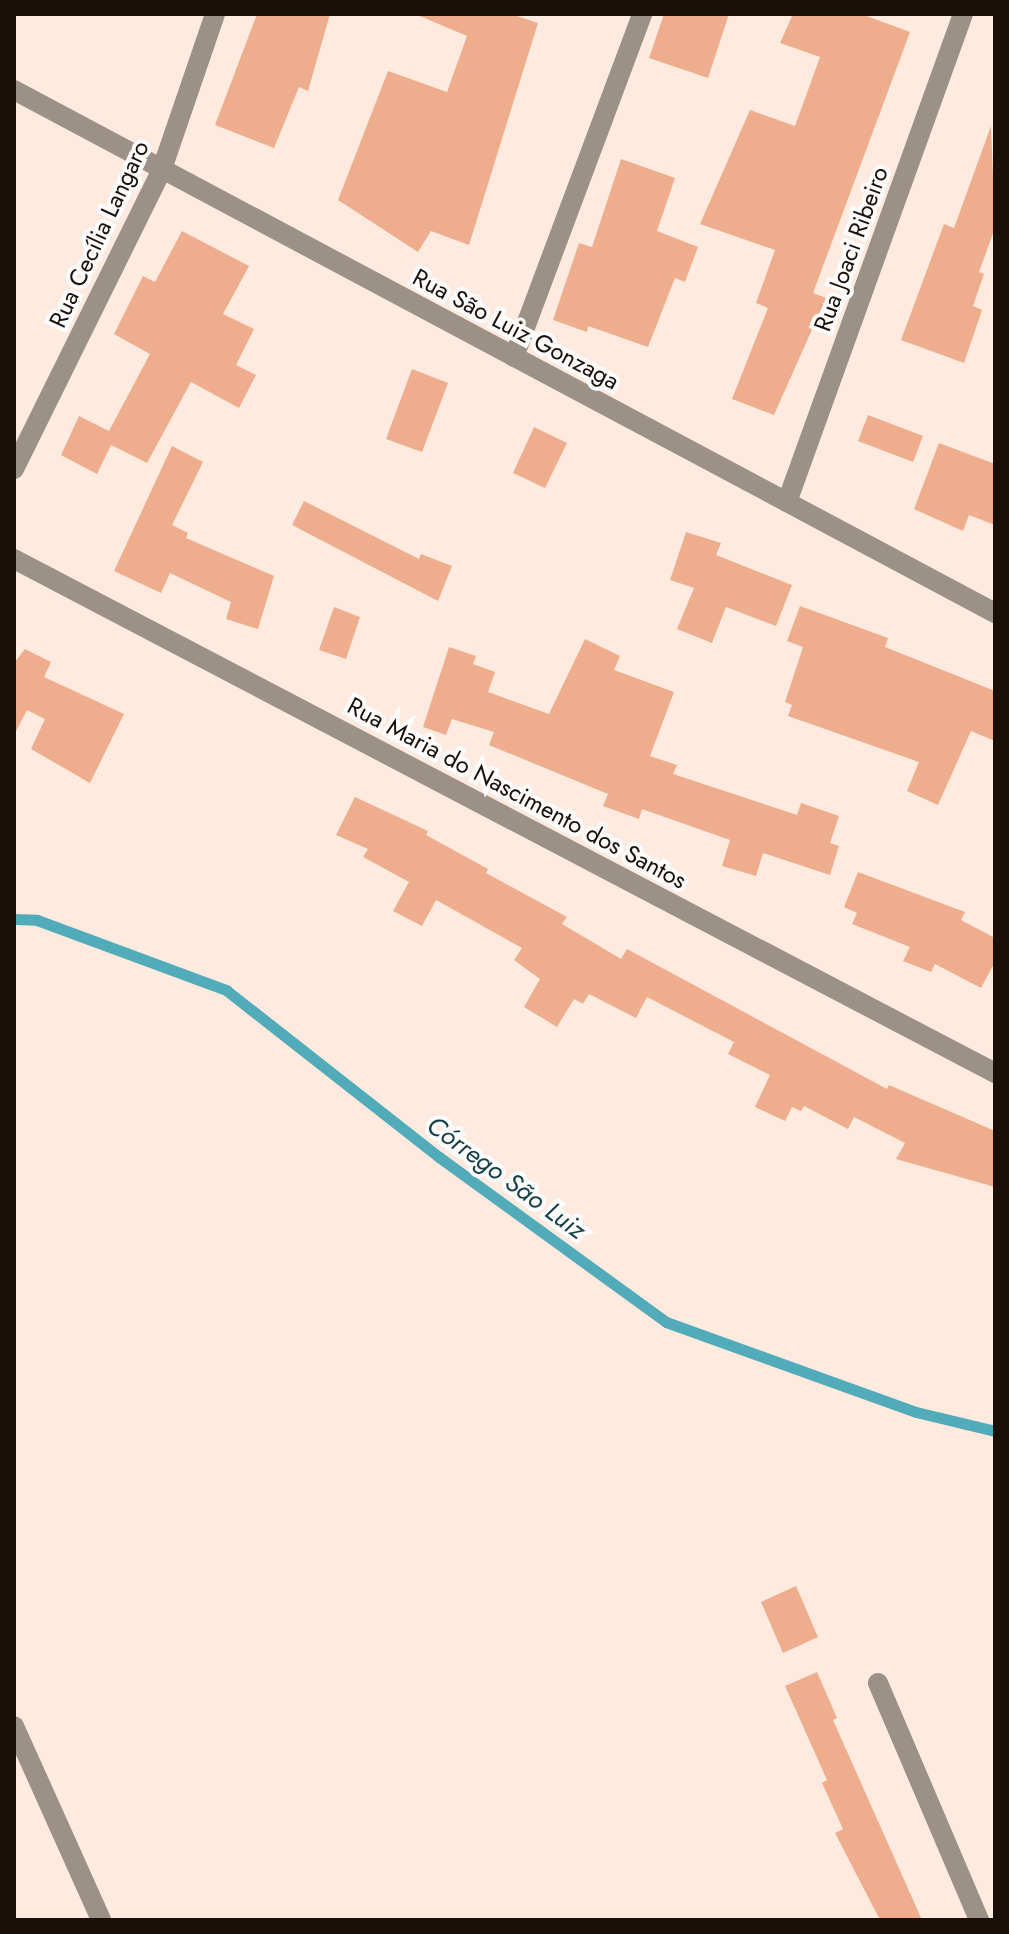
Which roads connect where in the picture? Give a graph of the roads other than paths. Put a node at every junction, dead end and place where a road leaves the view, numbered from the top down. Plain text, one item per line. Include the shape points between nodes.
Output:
1 (215, 14) edge
2 (642, 14) edge
3 (963, 14) edge
4 (14, 90) edge
5 (162, 169) junction
6 (514, 357) junction
7 (14, 469) edge
8 (787, 502) junction
9 (14, 559) edge
10 (995, 613) edge
11 (995, 1073) edge
12 (878, 1683) dead end
13 (14, 1726) edge
14 (101, 1920) edge
15 (979, 1920) edge

1 - 5 street, Rua Cecília Langaro
2 - 6 street
3 - 8 street, Rua Joaci Ribeiro
4 - 5 street, Rua São Luiz Gonzaga
5 - 6 street, Rua São Luiz Gonzaga
5 - 7 street, Rua Cecília Langaro
6 - 8 street, Rua São Luiz Gonzaga
8 - 10 street, Rua São Luiz Gonzaga
9 - 11 street, Rua Maria do Nascimento dos Santos
12 - 15 street
13 - 14 street

